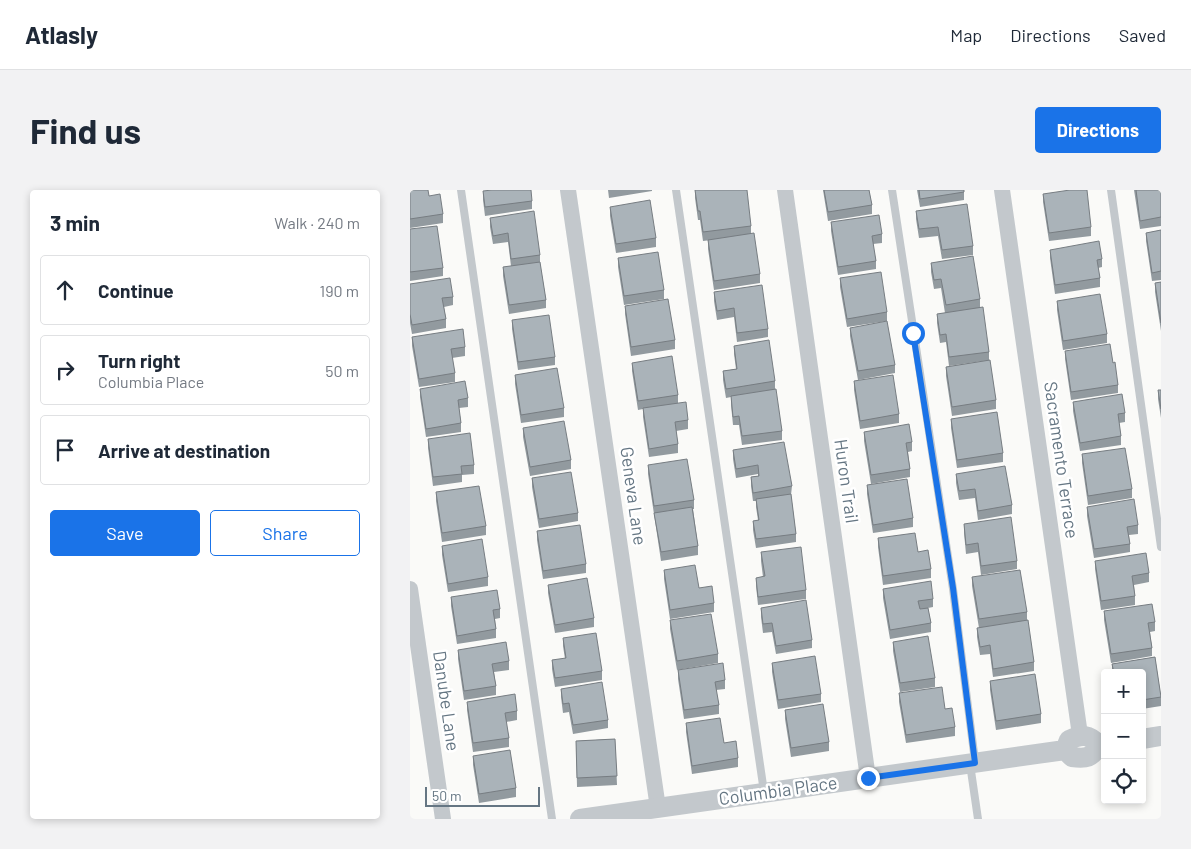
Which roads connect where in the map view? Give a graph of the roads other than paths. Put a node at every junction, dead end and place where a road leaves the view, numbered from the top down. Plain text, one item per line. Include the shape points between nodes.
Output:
1 (461, 190) edge
2 (568, 190) edge
3 (676, 190) edge
4 (785, 190) edge
5 (892, 190) edge
6 (1002, 190) edge
7 (1111, 190) edge
8 (1161, 547) edge
9 (410, 589) edge
10 (1080, 735) junction
11 (1161, 736) edge
12 (1146, 738) edge
13 (1101, 744) edge
14 (1101, 746) edge
15 (1065, 750) junction
16 (972, 763) junction
17 (868, 778) junction
18 (764, 793) junction
19 (658, 808) junction
20 (590, 818) edge
21 (443, 819) edge
22 (552, 819) edge
23 (978, 819) edge

1 - 22 lane
2 - 19 street, Geneva Lane
3 - 18 lane
4 - 17 street, Huron Trail
5 - 16 lane via 953,588
6 - 10 street, Sacramento Terrace
7 - 8 lane
9 - 21 street, Danube Lane
10 - 13 street, Columbia Place via 1091,737
10 - 15 street via 1069,740
11 - 12 street
14 - 15 street, Columbia Place via 1084,759 1072,758
15 - 16 street, Columbia Place
16 - 17 street, Columbia Place
16 - 23 lane
17 - 18 street, Columbia Place
18 - 19 street, Columbia Place
19 - 20 street, Columbia Place

